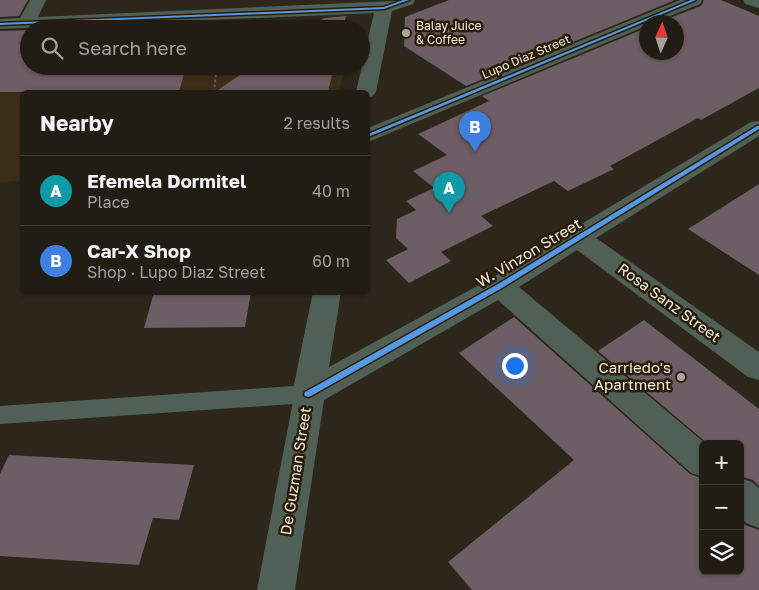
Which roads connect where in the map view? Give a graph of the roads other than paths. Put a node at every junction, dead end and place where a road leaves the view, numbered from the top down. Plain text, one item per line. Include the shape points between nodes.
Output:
1 (38, 0) edge
2 (407, 0) edge
3 (694, 0) edge
4 (752, 0) edge
5 (759, 3) edge
6 (384, 8) junction
7 (28, 20) edge
8 (98, 20) edge
9 (20, 23) edge
10 (0, 24) edge
11 (370, 73) edge
12 (370, 75) edge
13 (366, 90) edge
14 (759, 126) edge
15 (370, 135) edge
16 (578, 238) junction
17 (500, 286) junction
18 (326, 295) edge
19 (759, 368) edge
20 (308, 394) junction
21 (0, 415) edge
22 (699, 459) edge
23 (744, 498) edge
24 (759, 511) edge
25 (276, 590) edge

1 - 7 street
2 - 6 street
3 - 15 street, Lupo Diaz Street
4 - 5 street
6 - 8 street
6 - 11 street
9 - 10 street
12 - 13 street
14 - 16 street, W. Vinzon Street
16 - 17 street, W. Vinzon Street
16 - 19 street, Rosa Sanz Street
17 - 20 street, W. Vinzon Street
17 - 22 street
18 - 20 street, De Guzman Street
20 - 21 lane
20 - 25 street, De Guzman Street
23 - 24 street

